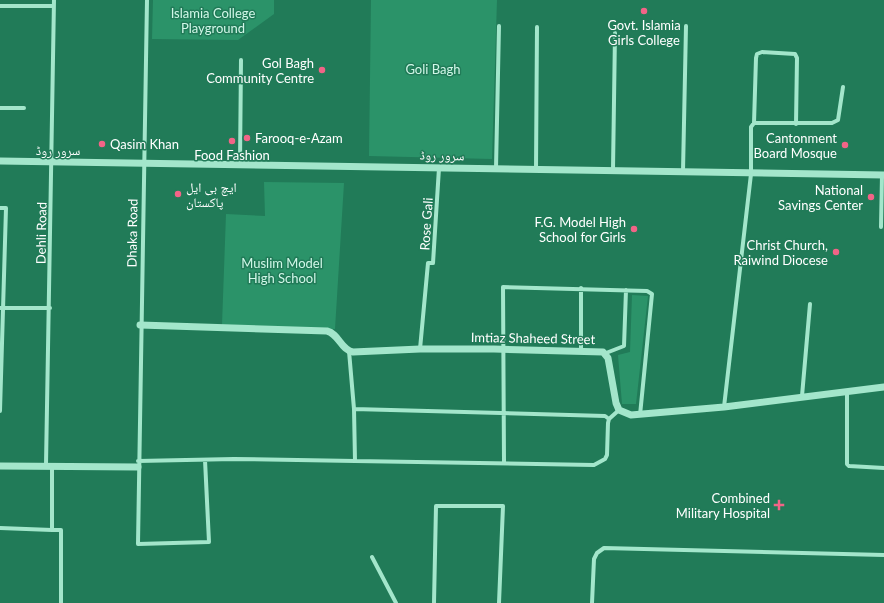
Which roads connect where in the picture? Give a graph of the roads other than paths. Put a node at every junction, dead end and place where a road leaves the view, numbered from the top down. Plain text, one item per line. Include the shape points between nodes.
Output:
1 (54, 0) edge
2 (147, 0) edge
3 (0, 6) edge
4 (54, 6) junction
5 (499, 26) dead end
6 (537, 26) dead end
7 (686, 26) dead end
8 (615, 33) dead end
9 (241, 60) dead end
10 (843, 87) dead end
11 (0, 108) edge
12 (24, 108) dead end
13 (754, 123) junction
14 (796, 124) junction
15 (0, 161) edge
16 (51, 162) junction
17 (143, 162) junction
18 (240, 164) junction
19 (439, 167) junction
20 (496, 168) junction
21 (536, 169) junction
22 (613, 169) junction
23 (683, 171) junction
24 (750, 174) junction
25 (883, 175) edge
26 (0, 208) edge
27 (881, 227) dead end
28 (581, 288) junction
29 (626, 290) junction
30 (810, 304) dead end
31 (1, 308) edge
32 (50, 308) junction
33 (140, 325) junction
34 (420, 349) junction
35 (503, 349) junction
36 (349, 351) junction
37 (580, 351) junction
38 (606, 353) junction
39 (884, 387) edge
40 (847, 391) junction
41 (802, 396) junction
42 (724, 407) junction
43 (354, 409) junction
44 (619, 410) junction
45 (0, 411) edge
46 (503, 412) junction
47 (640, 415) junction
48 (610, 419) junction
49 (205, 460) junction
50 (355, 461) junction
51 (504, 463) junction
52 (138, 464) junction
53 (49, 465) junction
54 (0, 466) edge
55 (884, 468) edge
56 (0, 528) edge
57 (52, 530) junction
58 (884, 554) edge
59 (372, 557) dead end
60 (61, 603) edge
61 (396, 603) edge
62 (434, 603) edge
63 (499, 603) edge
64 (592, 603) edge

1 - 4 street, Dehli Road
2 - 17 street, Dhaka Road
3 - 4 street
4 - 16 street, Dehli Road
5 - 20 street
6 - 21 street
7 - 23 street
8 - 22 street
9 - 18 street
10 - 14 street via 838,120 824,125
11 - 12 street
13 - 14 street
13 - 14 street via 756,58 757,54 762,52 796,54
13 - 24 street via 750,135
15 - 16 street, سرور روڈ
16 - 17 street, سرور روڈ
16 - 32 street, Dehli Road
17 - 18 street, سرور روڈ
17 - 33 street, Dhaka Road
18 - 19 street, سرور روڈ
19 - 20 street, سرور روڈ
19 - 34 street, Rose Gali via 433,263 428,263
20 - 21 street, سرور روڈ
21 - 22 street, سرور روڈ
22 - 23 street, سرور روڈ
23 - 24 street, سرور روڈ
24 - 25 street, سرور روڈ
24 - 42 street
25 - 27 street
26 - 31 street via 6,208
28 - 29 street
28 - 35 street via 503,287
28 - 37 street
29 - 38 street via 624,346
29 - 47 street via 648,291 652,294
30 - 41 street
31 - 32 street
31 - 45 street
32 - 53 street, Dehli Road
33 - 36 street via 327,331 332,332
33 - 52 street, Dhaka Road
34 - 35 street, Imtiaz Shaheed Street
34 - 36 street, Imtiaz Shaheed Street
35 - 37 street, Imtiaz Shaheed Street
35 - 46 street
36 - 43 street
37 - 38 street, Imtiaz Shaheed Street
38 - 44 street, Imtiaz Shaheed Street
39 - 40 street
40 - 41 street
40 - 55 street via 847,464
41 - 42 street
42 - 47 street
43 - 46 street
43 - 50 street
44 - 47 street via 626,415
44 - 48 street
46 - 48 street via 605,416
46 - 51 street
48 - 51 street via 607,455 600,463
49 - 50 street
49 - 52 street
49 - 52 street, Dhaka Road via 209,542 138,544
50 - 51 street
52 - 53 street
53 - 54 street
53 - 57 street, Dehli Road
56 - 57 street
57 - 60 street via 61,530
58 - 64 street via 604,548 594,559
59 - 61 street
62 - 63 street via 436,506 503,506

